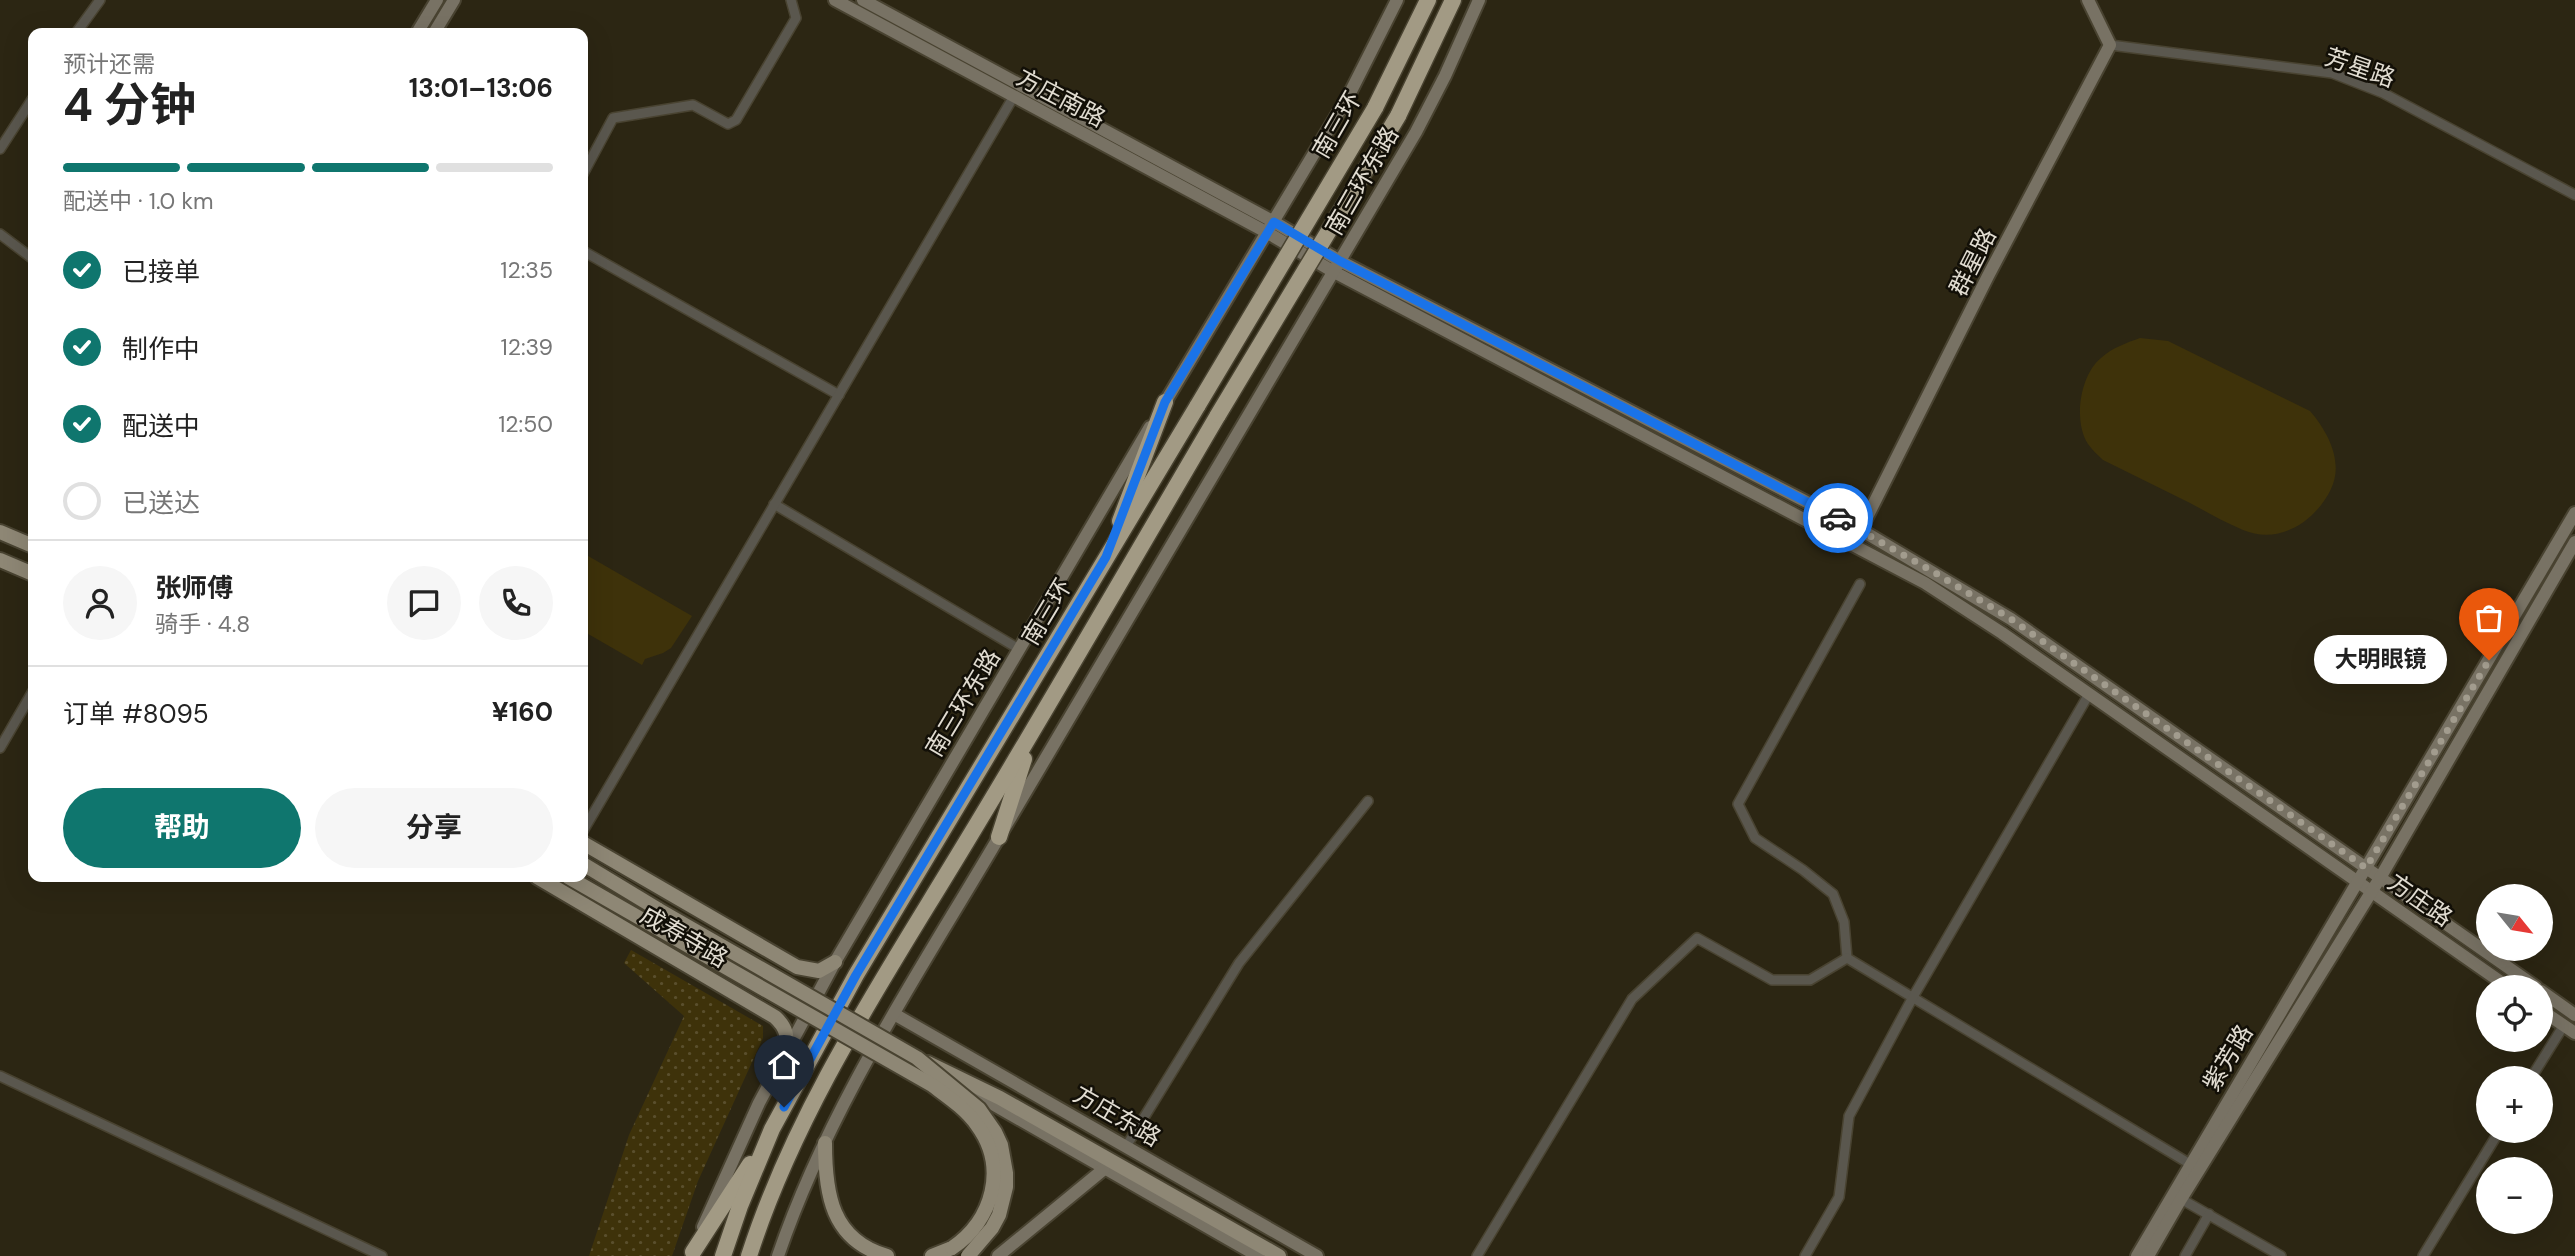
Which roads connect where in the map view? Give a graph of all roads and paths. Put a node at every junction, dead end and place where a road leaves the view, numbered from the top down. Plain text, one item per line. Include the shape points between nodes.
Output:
1 (100, 0) edge
2 (437, 0) edge
3 (454, 0) edge
4 (792, 0) edge
5 (835, 0) edge
6 (863, 0) edge
7 (1397, 0) edge
8 (1428, 0) edge
9 (1453, 0) edge
10 (1479, 0) edge
11 (2088, 0) edge
12 (80, 28) edge
13 (420, 28) edge
14 (438, 28) edge
15 (2110, 44) junction
16 (1014, 96) junction
17 (28, 106) edge
18 (0, 149) edge
19 (588, 165) edge
20 (2575, 195) edge
21 (1271, 227) junction
22 (0, 233) edge
23 (588, 254) edge
24 (28, 255) edge
25 (1337, 266) junction
26 (839, 395) junction
27 (1165, 402) junction
28 (775, 504) junction
29 (2575, 513) edge
30 (1861, 530) junction
31 (0, 532) edge
32 (2575, 542) edge
33 (28, 544) edge
34 (1853, 544) junction
35 (1106, 557) junction
36 (0, 560) edge
37 (28, 572) edge
38 (1860, 584) dead end
39 (1019, 649) junction
40 (2089, 694) junction
41 (28, 700) edge
42 (1033, 731) junction
43 (0, 748) edge
44 (1368, 801) dead end
45 (588, 822) edge
46 (999, 836) junction
47 (588, 846) edge
48 (588, 867) edge
49 (2366, 868) junction
50 (2380, 878) junction
51 (546, 882) edge
52 (577, 882) edge
53 (2357, 882) junction
54 (2372, 892) junction
55 (699, 911) junction
56 (673, 957) junction
57 (1847, 958) junction
58 (835, 962) junction
59 (2491, 975) edge
60 (2519, 975) edge
61 (1913, 997) junction
62 (2553, 999) edge
63 (894, 1014) junction
64 (2575, 1015) edge
65 (2553, 1018) edge
66 (2569, 1029) edge
67 (880, 1040) junction
68 (785, 1052) junction
69 (917, 1058) junction
70 (2540, 1066) edge
71 (0, 1076) edge
72 (772, 1129) junction
73 (825, 1143) junction
74 (2492, 1143) edge
75 (1127, 1145) junction
76 (2190, 1164) junction
77 (1104, 1169) junction
78 (2181, 1199) junction
79 (2209, 1214) junction
80 (692, 1254) edge
81 (382, 1256) edge
82 (723, 1256) edge
83 (749, 1256) edge
84 (778, 1256) edge
85 (887, 1256) edge
86 (932, 1256) edge
87 (968, 1256) edge
88 (998, 1256) edge
89 (1258, 1256) edge
90 (1279, 1256) edge
91 (1317, 1256) edge
92 (1477, 1256) edge
93 (1805, 1256) edge
94 (2137, 1256) edge
95 (2148, 1256) edge
96 (2185, 1256) edge
97 (2281, 1256) edge
98 (2423, 1256) edge

1 - 12 street
2 - 13 street
3 - 14 street
4 - 19 street via 796,18 736,120 728,124 693,106 613,118
5 - 16 street, 方庄南路
6 - 21 street, 方庄南路
7 - 21 street, 南三环东路 via 1349,95
8 - 35 highway, 南三环, bridge via 1375,107
9 - 42 highway, 南三环, bridge via 1398,116
10 - 25 street, 南三环东路 via 1416,132
11 - 15 street
15 - 20 street, 芳星路 via 2332,73 2383,93
15 - 30 street, 群星路
16 - 21 street, 方庄南路
16 - 26 street
17 - 18 street
21 - 25 street
21 - 27 street, 南三环东路
22 - 24 street
23 - 26 street
25 - 30 street, 方庄路
25 - 34 street, 方庄路
25 - 46 street, 南三环东路
26 - 28 street
27 - 35 highway
27 - 39 street, 南三环东路
28 - 39 street
28 - 45 street
29 - 49 street, 紫芳路
30 - 34 street, 群星路
30 - 49 street, 方庄路 via 2011,619
31 - 33 main road
32 - 50 street, 紫芳路
34 - 40 street, 方庄路 via 1925,583
35 - 72 highway, 南三环 via 856,975
36 - 37 main road
38 - 57 street via 1738,804 1755,838 1833,894 1844,922
39 - 58 street, 南三环东路
40 - 53 street, 方庄路
40 - 61 street
41 - 43 street
42 - 46 highway
42 - 83 highway, 南三环 via 838,1056 777,1182
44 - 75 street via 1238,963
46 - 63 street, 南三环东路
47 - 55 main road, 成寿寺路
48 - 69 main road, bridge
49 - 50 street, 方庄路
49 - 53 street, 紫芳路
50 - 54 street, 紫芳路
50 - 60 street, 方庄路
51 - 56 main road, 成寿寺路
52 - 86 main road, bridge via 932,1085 968,1114 989,1148 994,1172 990,1200 970,1233 952,1248
53 - 54 street, 方庄路
53 - 76 street, 紫芳路
54 - 59 street, 方庄路
54 - 78 street, 紫芳路
55 - 56 main road via 709,926 706,945 692,957
55 - 58 main road, 成寿寺路 via 797,967 819,971
56 - 68 main road, 成寿寺路 via 775,1017 786,1030
57 - 61 street
57 - 92 street via 1810,979 1772,980 1697,938 1632,999
58 - 68 street, 南三环东路
61 - 76 street
61 - 93 street via 1849,1116 1839,1197
62 - 64 street
63 - 67 street, 南三环东路
63 - 75 street, 方庄东路
65 - 66 street
66 - 70 street
67 - 73 street, 南三环东路
67 - 77 street
68 - 80 street, 南三环东路
69 - 87 main road, bridge via 979,1109 995,1132 1004,1158 1006,1187 999,1215
69 - 90 main road, bridge via 1000,1098
71 - 81 street
72 - 80 highway
72 - 82 highway, 南三环
73 - 84 street, 南三环东路
73 - 85 main road via 827,1190 837,1218 855,1240
74 - 98 street
75 - 91 street, 方庄东路
76 - 94 street, 紫芳路
77 - 88 street
77 - 89 street
78 - 79 street
78 - 95 street, 紫芳路
79 - 96 street
79 - 97 street

